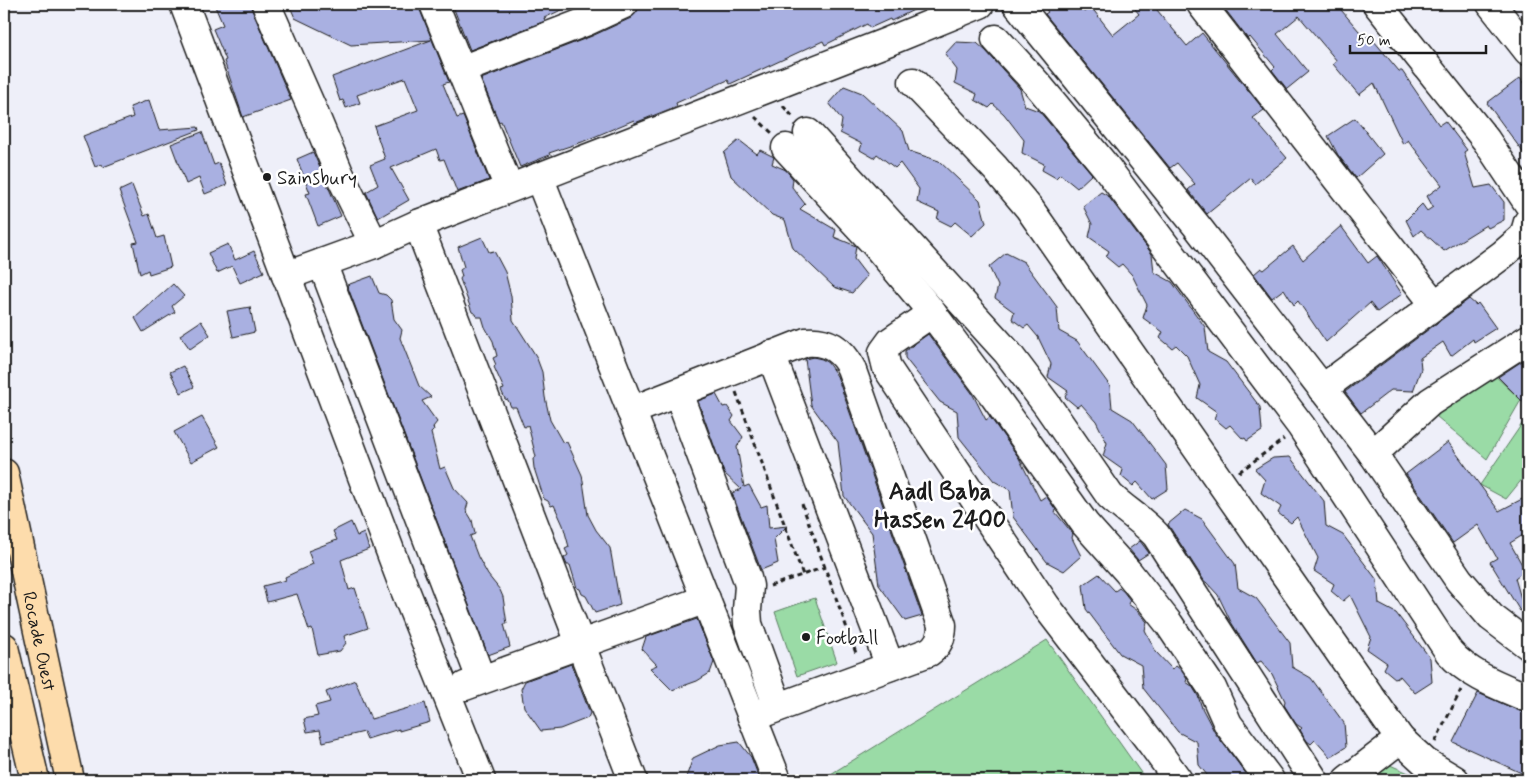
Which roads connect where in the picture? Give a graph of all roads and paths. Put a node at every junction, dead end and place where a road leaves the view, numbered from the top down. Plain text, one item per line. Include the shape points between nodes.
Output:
1 (184, 4) edge
2 (266, 4) edge
3 (434, 4) edge
4 (624, 4) edge
5 (980, 4) edge
6 (1017, 4) edge
7 (1201, 4) edge
8 (1377, 4) edge
9 (1491, 4) edge
10 (581, 13) edge
11 (996, 39) dead end
12 (1528, 51) edge
13 (461, 70) junction
14 (913, 82) dead end
15 (808, 133) dead end
16 (786, 148) dead end
17 (539, 177) junction
18 (509, 188) junction
19 (1528, 203) edge
20 (1528, 222) edge
21 (418, 224) junction
22 (374, 244) junction
23 (322, 263) junction
24 (286, 276) junction
25 (1435, 305) junction
26 (932, 313) junction
27 (1528, 339) edge
28 (772, 355) junction
29 (728, 372) junction
30 (1322, 389) junction
31 (678, 393) junction
32 (631, 411) junction
33 (1301, 426) junction
34 (1372, 454) junction
35 (4, 473) edge
36 (1222, 484) junction
37 (801, 503) dead end
38 (825, 567) junction
39 (803, 575) junction
40 (748, 594) junction
41 (706, 599) junction
42 (579, 644) junction
43 (1528, 645) edge
44 (5, 654) edge
45 (890, 666) junction
46 (1470, 672) junction
47 (864, 675) junction
48 (481, 679) junction
49 (447, 693) junction
50 (1528, 698) edge
51 (778, 707) junction
52 (752, 716) junction
53 (1400, 739) junction
54 (1424, 762) junction
55 (35, 780) edge
56 (70, 780) edge
57 (481, 780) edge
58 (633, 780) edge
59 (777, 780) edge
60 (1178, 780) edge
61 (1270, 780) edge
62 (1314, 780) edge
63 (1347, 780) edge
64 (1456, 780) edge

1 - 24 street
2 - 22 street via 339,174
3 - 13 street
4 - 10 street
5 - 17 street
6 - 30 street
7 - 25 street
8 - 19 street via 1486,140
9 - 12 street
10 - 13 street
11 - 33 street via 1106,167
13 - 18 street
14 - 36 street via 1029,208
15 - 62 street via 1007,352 1110,496 1156,535
16 - 26 street via 875,244
17 - 18 street
17 - 32 street
18 - 21 street
20 - 25 street via 1524,236
21 - 22 street
21 - 42 street
22 - 23 street
23 - 24 street
23 - 48 street
24 - 49 street
25 - 30 street
26 - 60 street via 891,341 883,352 887,368 1046,606
26 - 61 street via 1085,524 1169,624 1212,688 1228,724
27 - 34 street via 1430,402
28 - 29 street
28 - 45 street
28 - 45 street via 806,342 822,342 843,354 851,368 942,626 941,639 929,652
29 - 31 street
29 - 39 path
30 - 34 street
31 - 32 street
31 - 40 street via 747,578
32 - 41 street
33 - 36 path
33 - 46 street via 1449,652
34 - 43 street via 1459,580 1492,617
35 - 56 highway, Rocade Ouest
36 - 53 street
37 - 38 path
38 - 39 path
38 - 47 path
39 - 40 path
40 - 51 street via 748,624
41 - 42 street
41 - 52 street
42 - 48 street
42 - 58 street
44 - 55 highway, Rocade Ouest
45 - 47 street
46 - 50 street
46 - 54 path
47 - 51 street
48 - 49 street
49 - 57 street
51 - 52 street
52 - 59 street
53 - 54 street
53 - 63 street
54 - 64 street

